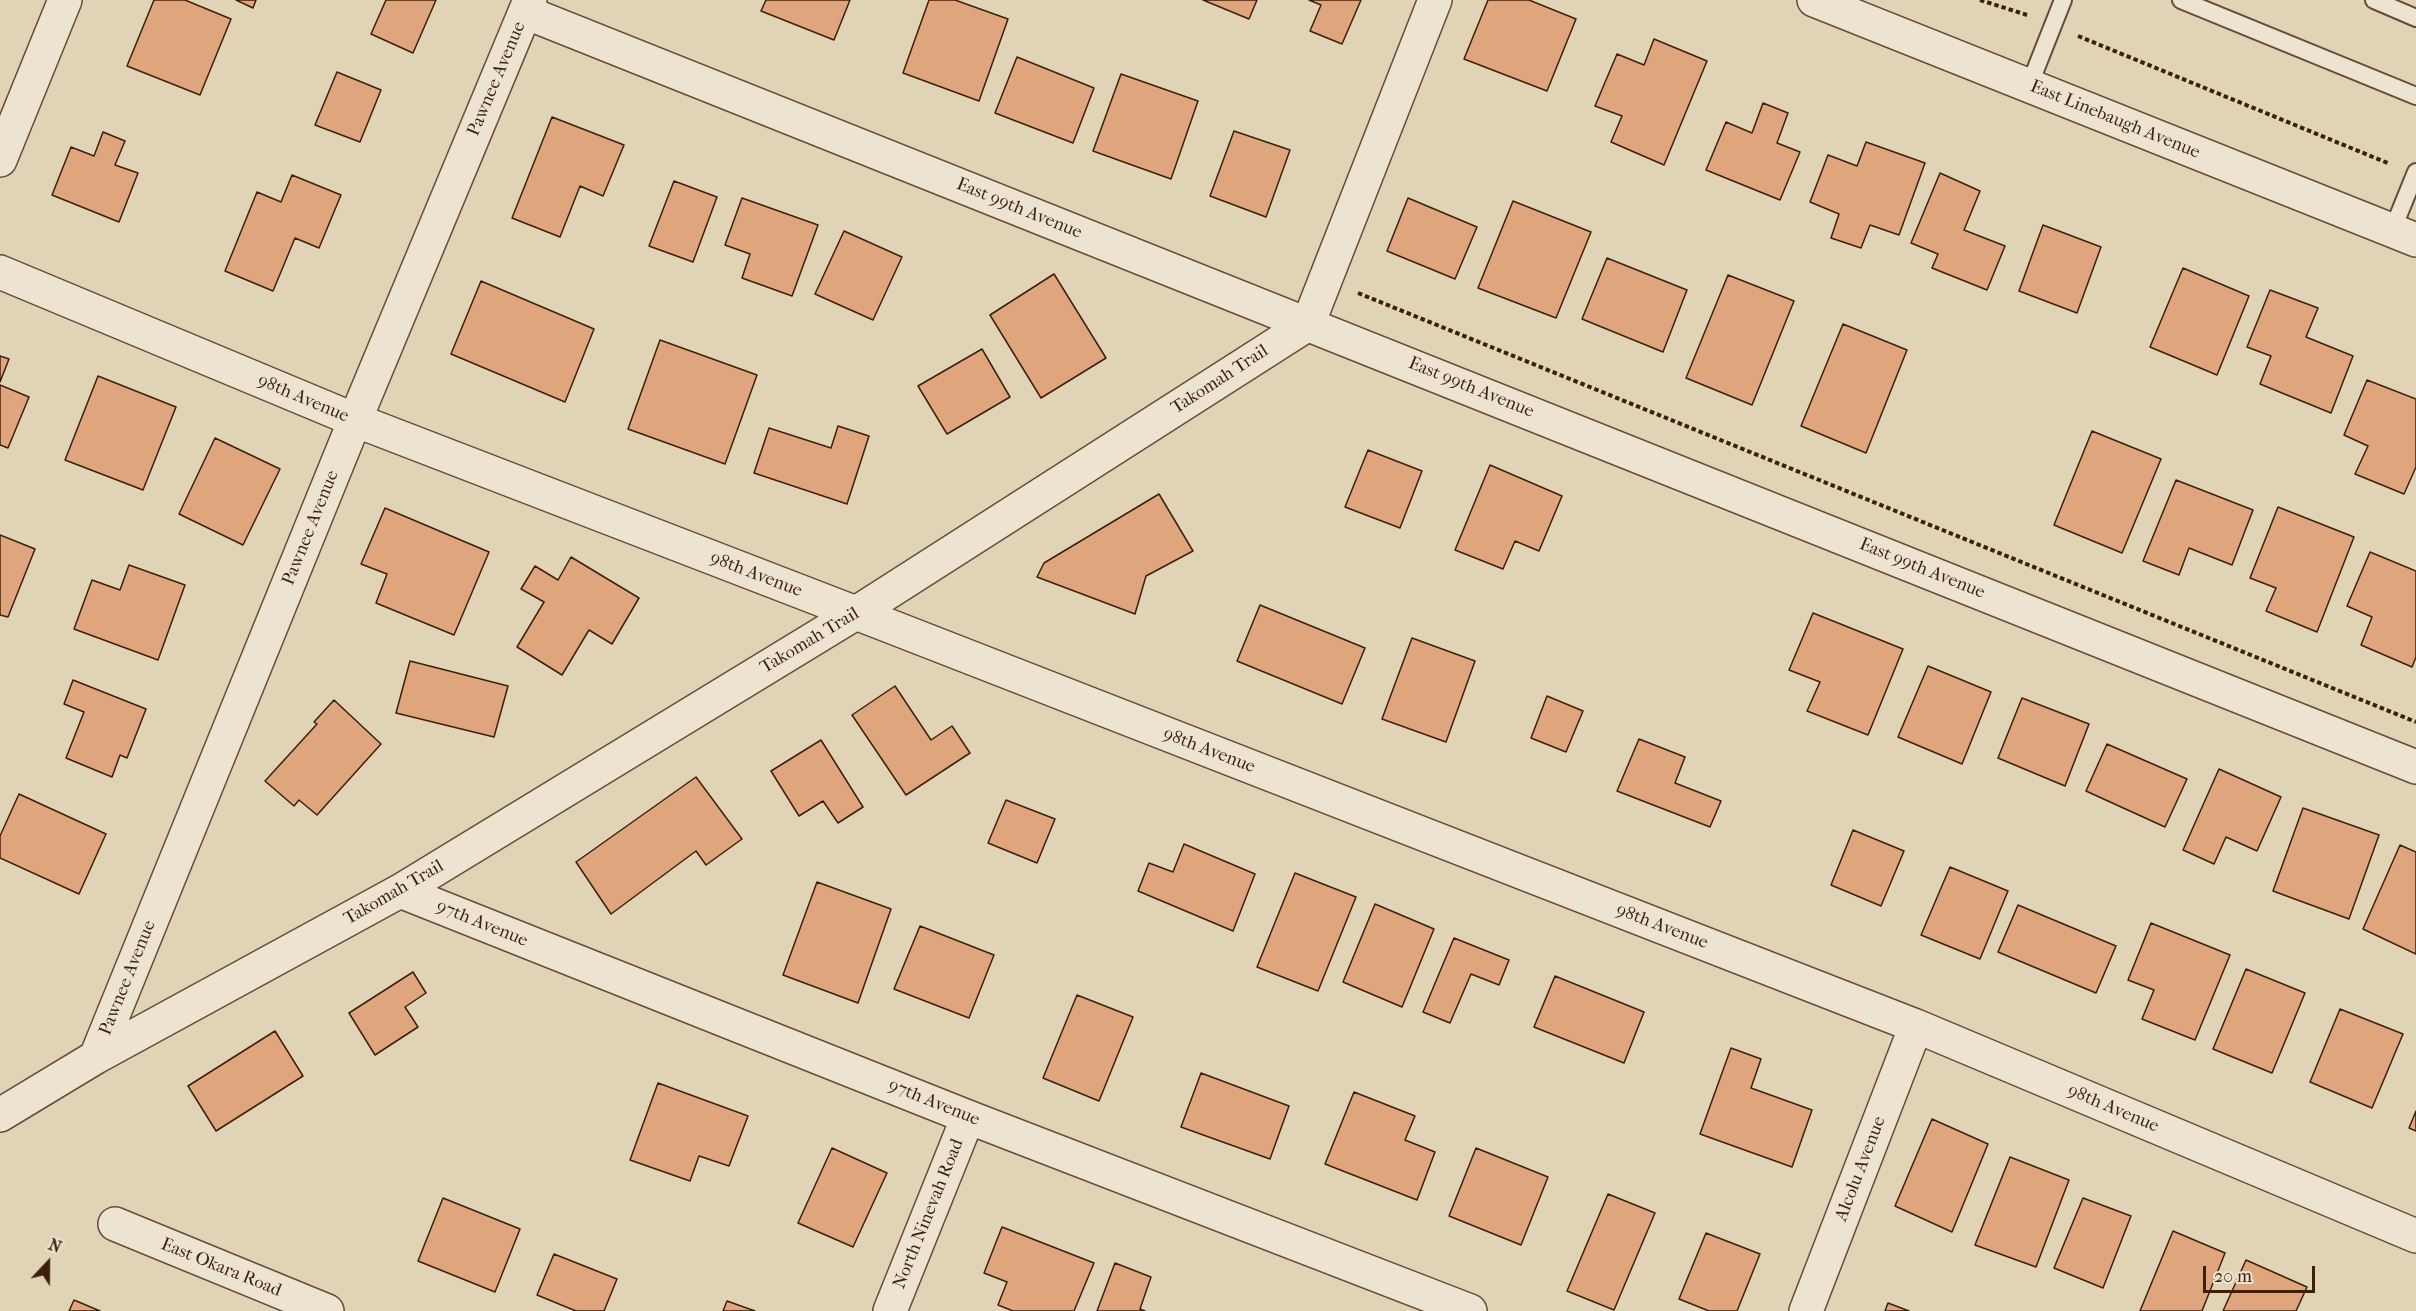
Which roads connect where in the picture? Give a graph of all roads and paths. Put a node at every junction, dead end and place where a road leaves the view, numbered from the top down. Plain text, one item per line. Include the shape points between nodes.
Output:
1 (65, 0) edge
2 (1435, 0) edge
3 (1814, 0) edge
4 (1980, 0) edge
5 (2063, 0) edge
6 (2181, 0) edge
7 (2374, 0) edge
8 (528, 6) edge
9 (2416, 18) edge
10 (2053, 25) junction
11 (2029, 86) junction
12 (2416, 96) edge
13 (0, 159) edge
14 (2416, 173) edge
15 (2404, 235) edge
16 (0, 272) edge
17 (1352, 290) dead end
18 (1308, 324) junction
19 (355, 420) junction
20 (856, 613) junction
21 (2416, 722) edge
22 (2416, 767) edge
23 (400, 891) junction
24 (1916, 1026) junction
25 (96, 1057) junction
26 (0, 1115) edge
27 (968, 1117) junction
28 (115, 1224) dead end
29 (2416, 1236) edge
30 (327, 1311) edge
31 (890, 1311) edge
32 (1470, 1311) edge
33 (1806, 1311) edge

1 - 13 street
2 - 18 street
3 - 11 street, East Linebaugh Avenue
4 - 10 path
5 - 10 lane
6 - 12 lane
7 - 9 lane
8 - 18 street, East 99th Avenue
8 - 19 street, Pawnee Avenue
10 - 11 lane
10 - 14 path
11 - 15 street, East Linebaugh Avenue
14 - 15 lane
16 - 19 street, 98th Avenue
17 - 21 path
18 - 20 street, Takomah Trail
18 - 22 street, East 99th Avenue
19 - 20 street, 98th Avenue
19 - 25 street, Pawnee Avenue
20 - 23 street, Takomah Trail
20 - 24 street, 98th Avenue
23 - 25 street, Takomah Trail
23 - 27 street, 97th Avenue
24 - 29 street, 98th Avenue
24 - 33 street, Alcolu Avenue
25 - 26 street, Takomah Trail
27 - 31 street, North Ninevah Road
27 - 32 street, 97th Avenue
28 - 30 street, East Okara Road

